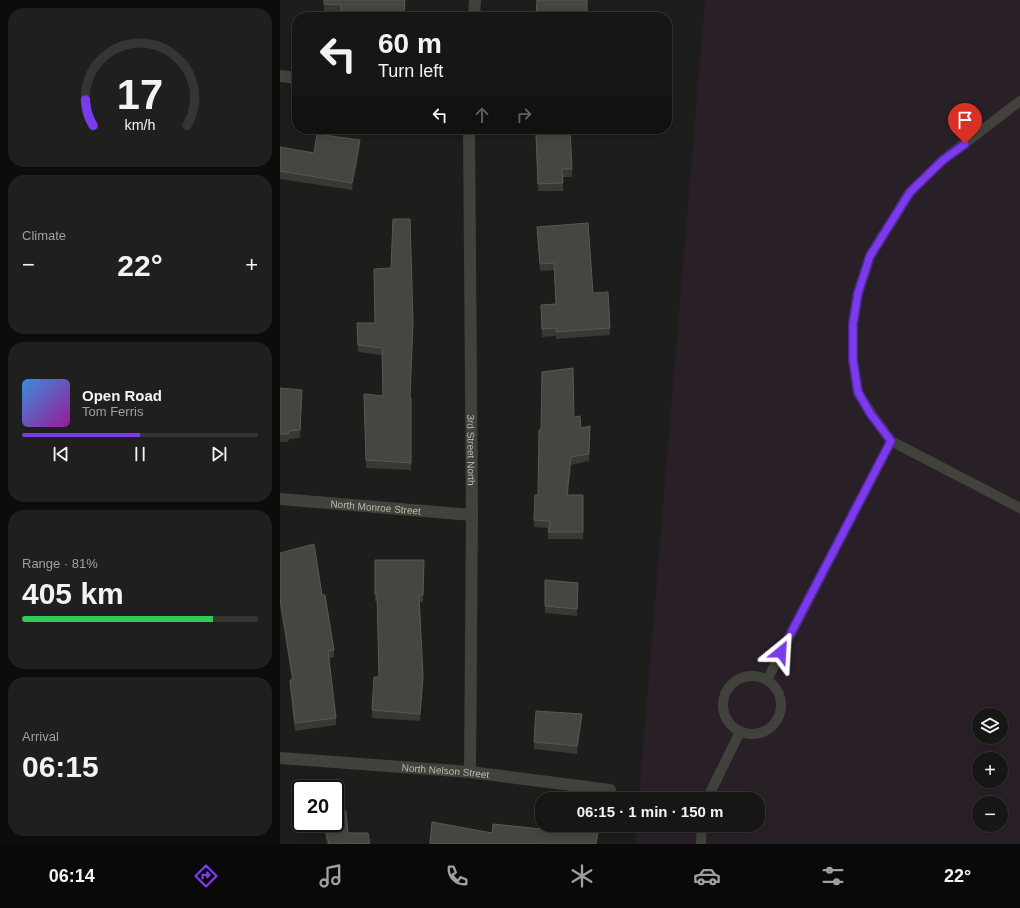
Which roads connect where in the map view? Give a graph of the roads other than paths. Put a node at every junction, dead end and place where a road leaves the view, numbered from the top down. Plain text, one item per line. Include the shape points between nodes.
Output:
1 (475, 0) edge
2 (474, 12) edge
3 (280, 76) edge
4 (292, 77) edge
5 (1020, 101) edge
6 (469, 134) edge
7 (891, 441) junction
8 (280, 499) edge
9 (1020, 508) edge
10 (472, 515) junction
11 (767, 680) junction
12 (740, 732) junction
13 (280, 758) edge
14 (470, 772) junction
15 (610, 790) dead end
16 (710, 792) edge
17 (702, 832) edge
18 (702, 844) edge

1 - 2 street
3 - 4 street
5 - 7 lane via 943,160 910,192 870,256 858,293 853,324 853,360 858,392
6 - 10 street, 3rd Street North
7 - 9 lane
7 - 11 lane
8 - 10 street, North Monroe Street
10 - 14 street, 3rd Street North
11 - 12 lane via 779,695 780,714 775,723 760,733
11 - 12 lane via 758,677 740,679 726,692 725,715
12 - 16 lane
13 - 14 street, North Nelson Street
14 - 15 street, North Nelson Street
17 - 18 lane

